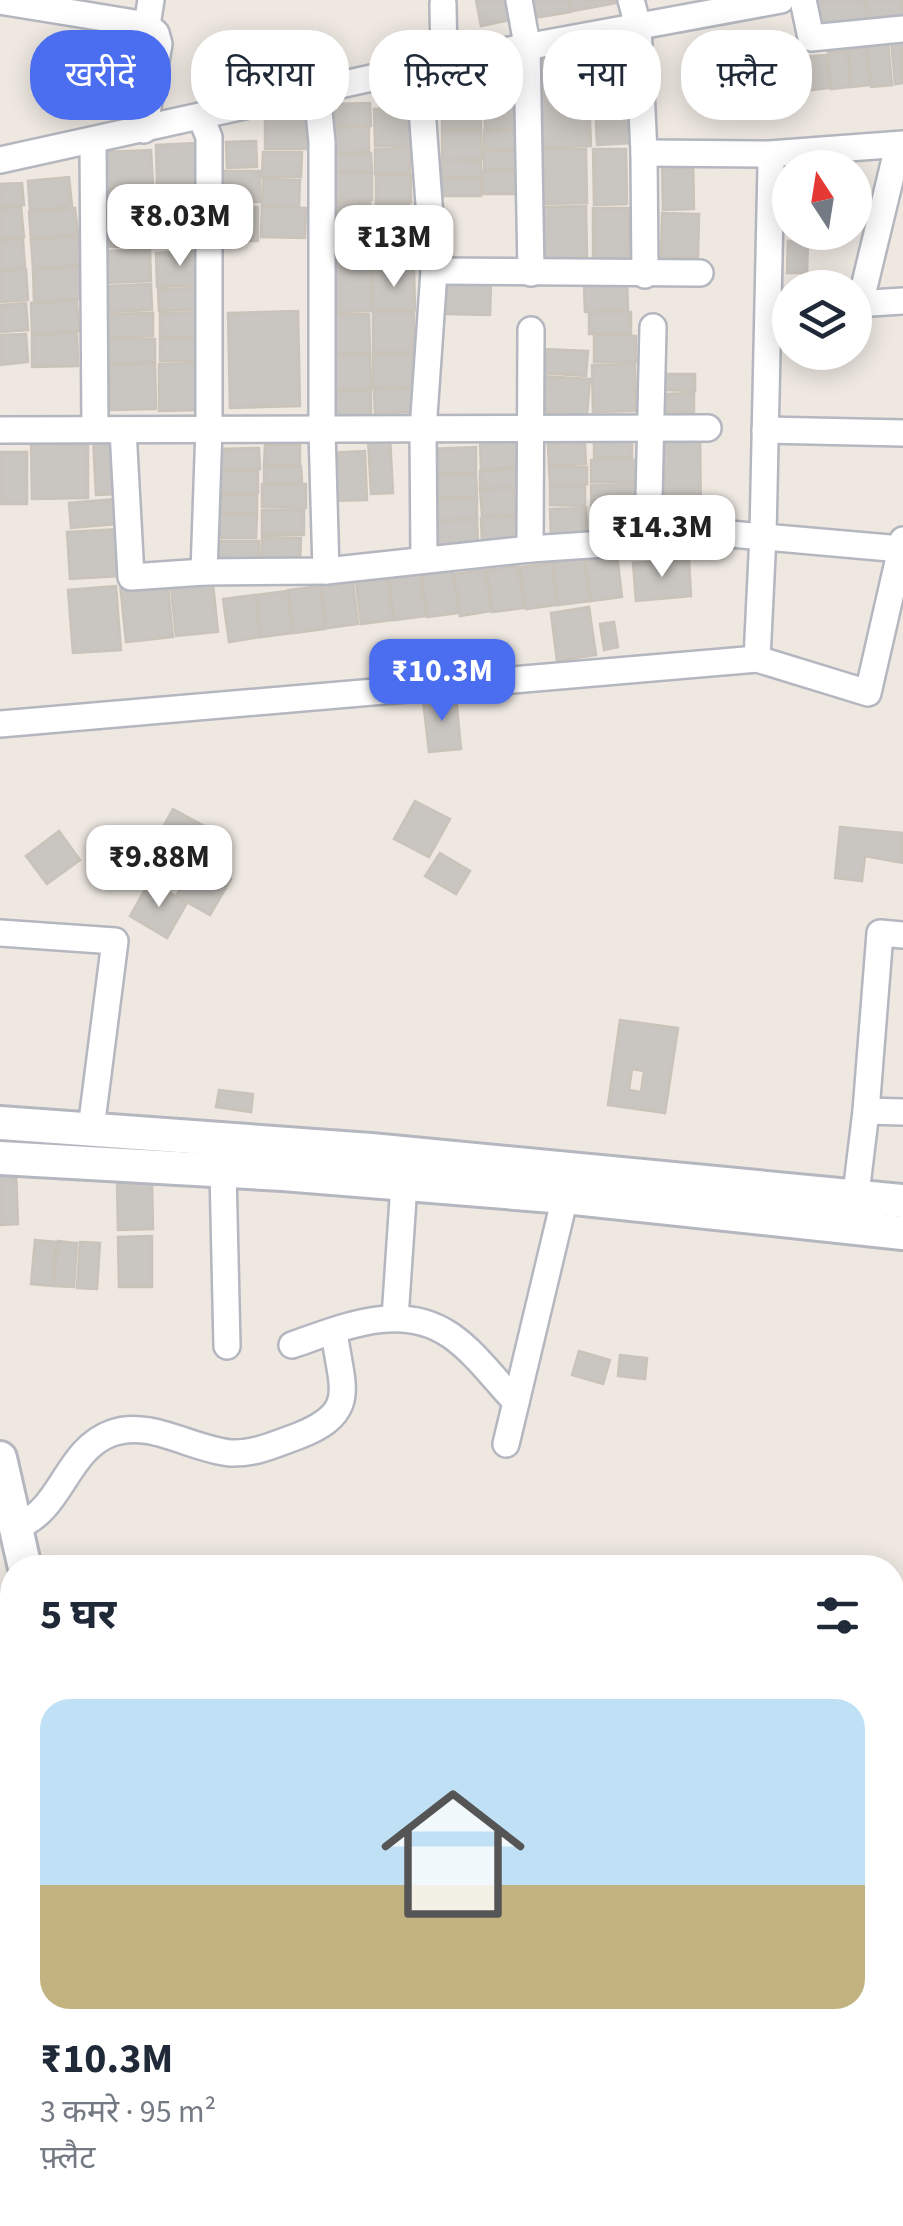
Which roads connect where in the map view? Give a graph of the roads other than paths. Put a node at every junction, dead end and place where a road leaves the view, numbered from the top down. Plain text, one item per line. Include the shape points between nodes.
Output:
1 (520, 0) edge
2 (632, 0) edge
3 (781, 0) edge
4 (803, 0) edge
5 (0, 1) edge
6 (443, 4) dead end
7 (56, 5) edge
8 (737, 5) edge
9 (149, 13) edge
10 (638, 26) junction
11 (903, 29) edge
12 (438, 30) edge
13 (527, 46) junction
14 (523, 47) edge
15 (192, 120) edge
16 (202, 120) edge
17 (320, 120) edge
18 (433, 120) edge
19 (144, 130) junction
20 (93, 142) junction
21 (899, 151) edge
22 (644, 154) junction
23 (0, 160) edge
24 (434, 270) junction
25 (867, 270) edge
26 (700, 273) dead end
27 (531, 274) junction
28 (645, 275) junction
29 (903, 301) edge
30 (872, 303) edge
31 (652, 327) dead end
32 (532, 330) dead end
33 (772, 364) edge
34 (531, 427) junction
35 (95, 428) junction
36 (209, 428) junction
37 (708, 428) dead end
38 (0, 430) edge
39 (124, 430) junction
40 (322, 430) junction
41 (423, 430) junction
42 (650, 430) junction
43 (765, 430) junction
44 (903, 433) edge
45 (764, 535) junction
46 (648, 541) junction
47 (902, 545) edge
48 (530, 549) junction
49 (424, 560) junction
50 (326, 571) junction
51 (204, 572) junction
52 (757, 659) junction
53 (0, 724) edge
54 (0, 934) edge
55 (903, 935) edge
56 (866, 1111) junction
57 (903, 1112) edge
58 (0, 1123) edge
59 (92, 1129) junction
60 (0, 1158) edge
61 (224, 1171) junction
62 (404, 1184) junction
63 (677, 1193) junction
64 (564, 1197) junction
65 (903, 1202) edge
66 (854, 1210) junction
67 (903, 1233) edge
68 (395, 1318) junction
69 (334, 1331) junction
70 (292, 1345) dead end
71 (228, 1346) dead end
72 (516, 1402) junction
73 (506, 1444) dead end
74 (0, 1458) edge
75 (16, 1528) junction
76 (23, 1555) edge

1 - 13 street
2 - 10 street
3 - 8 street
4 - 11 street via 812,38
5 - 7 street
6 - 12 street
7 - 9 street
8 - 10 street
9 - 19 street via 159,44
10 - 13 street
10 - 22 street
13 - 14 street
13 - 27 street
15 - 19 street
16 - 36 street via 209,138
17 - 40 street
18 - 24 street
19 - 20 street
20 - 23 street
20 - 35 street
21 - 22 street
21 - 25 street
22 - 28 street
24 - 27 street
24 - 41 street
26 - 28 street
27 - 28 street
29 - 30 street
31 - 42 street
32 - 34 street
33 - 43 street
34 - 41 street
34 - 42 street
34 - 48 street
35 - 38 street
35 - 39 street
36 - 39 street
36 - 40 street
36 - 51 street
37 - 42 street
39 - 51 street via 131,577
40 - 41 street
40 - 50 street
41 - 49 street
42 - 46 street
43 - 44 street
43 - 45 street
45 - 46 street
45 - 47 street
45 - 52 street
46 - 48 street
47 - 52 street via 868,693
48 - 49 street
49 - 50 street
50 - 51 street
52 - 53 street
54 - 59 street via 115,941
55 - 56 street via 880,932
56 - 57 street
56 - 66 street
58 - 59 street
59 - 63 street
60 - 61 street
61 - 62 street
61 - 71 street
62 - 64 street
62 - 68 street
63 - 64 street
63 - 66 street
64 - 72 street
65 - 66 street
66 - 67 street
68 - 69 street
68 - 72 street via 449,1334
69 - 70 street
69 - 75 street via 342,1404 334,1418 261,1450 234,1453 155,1432 117,1431 79,1456 47,1508
72 - 73 street
74 - 75 street
75 - 76 street

